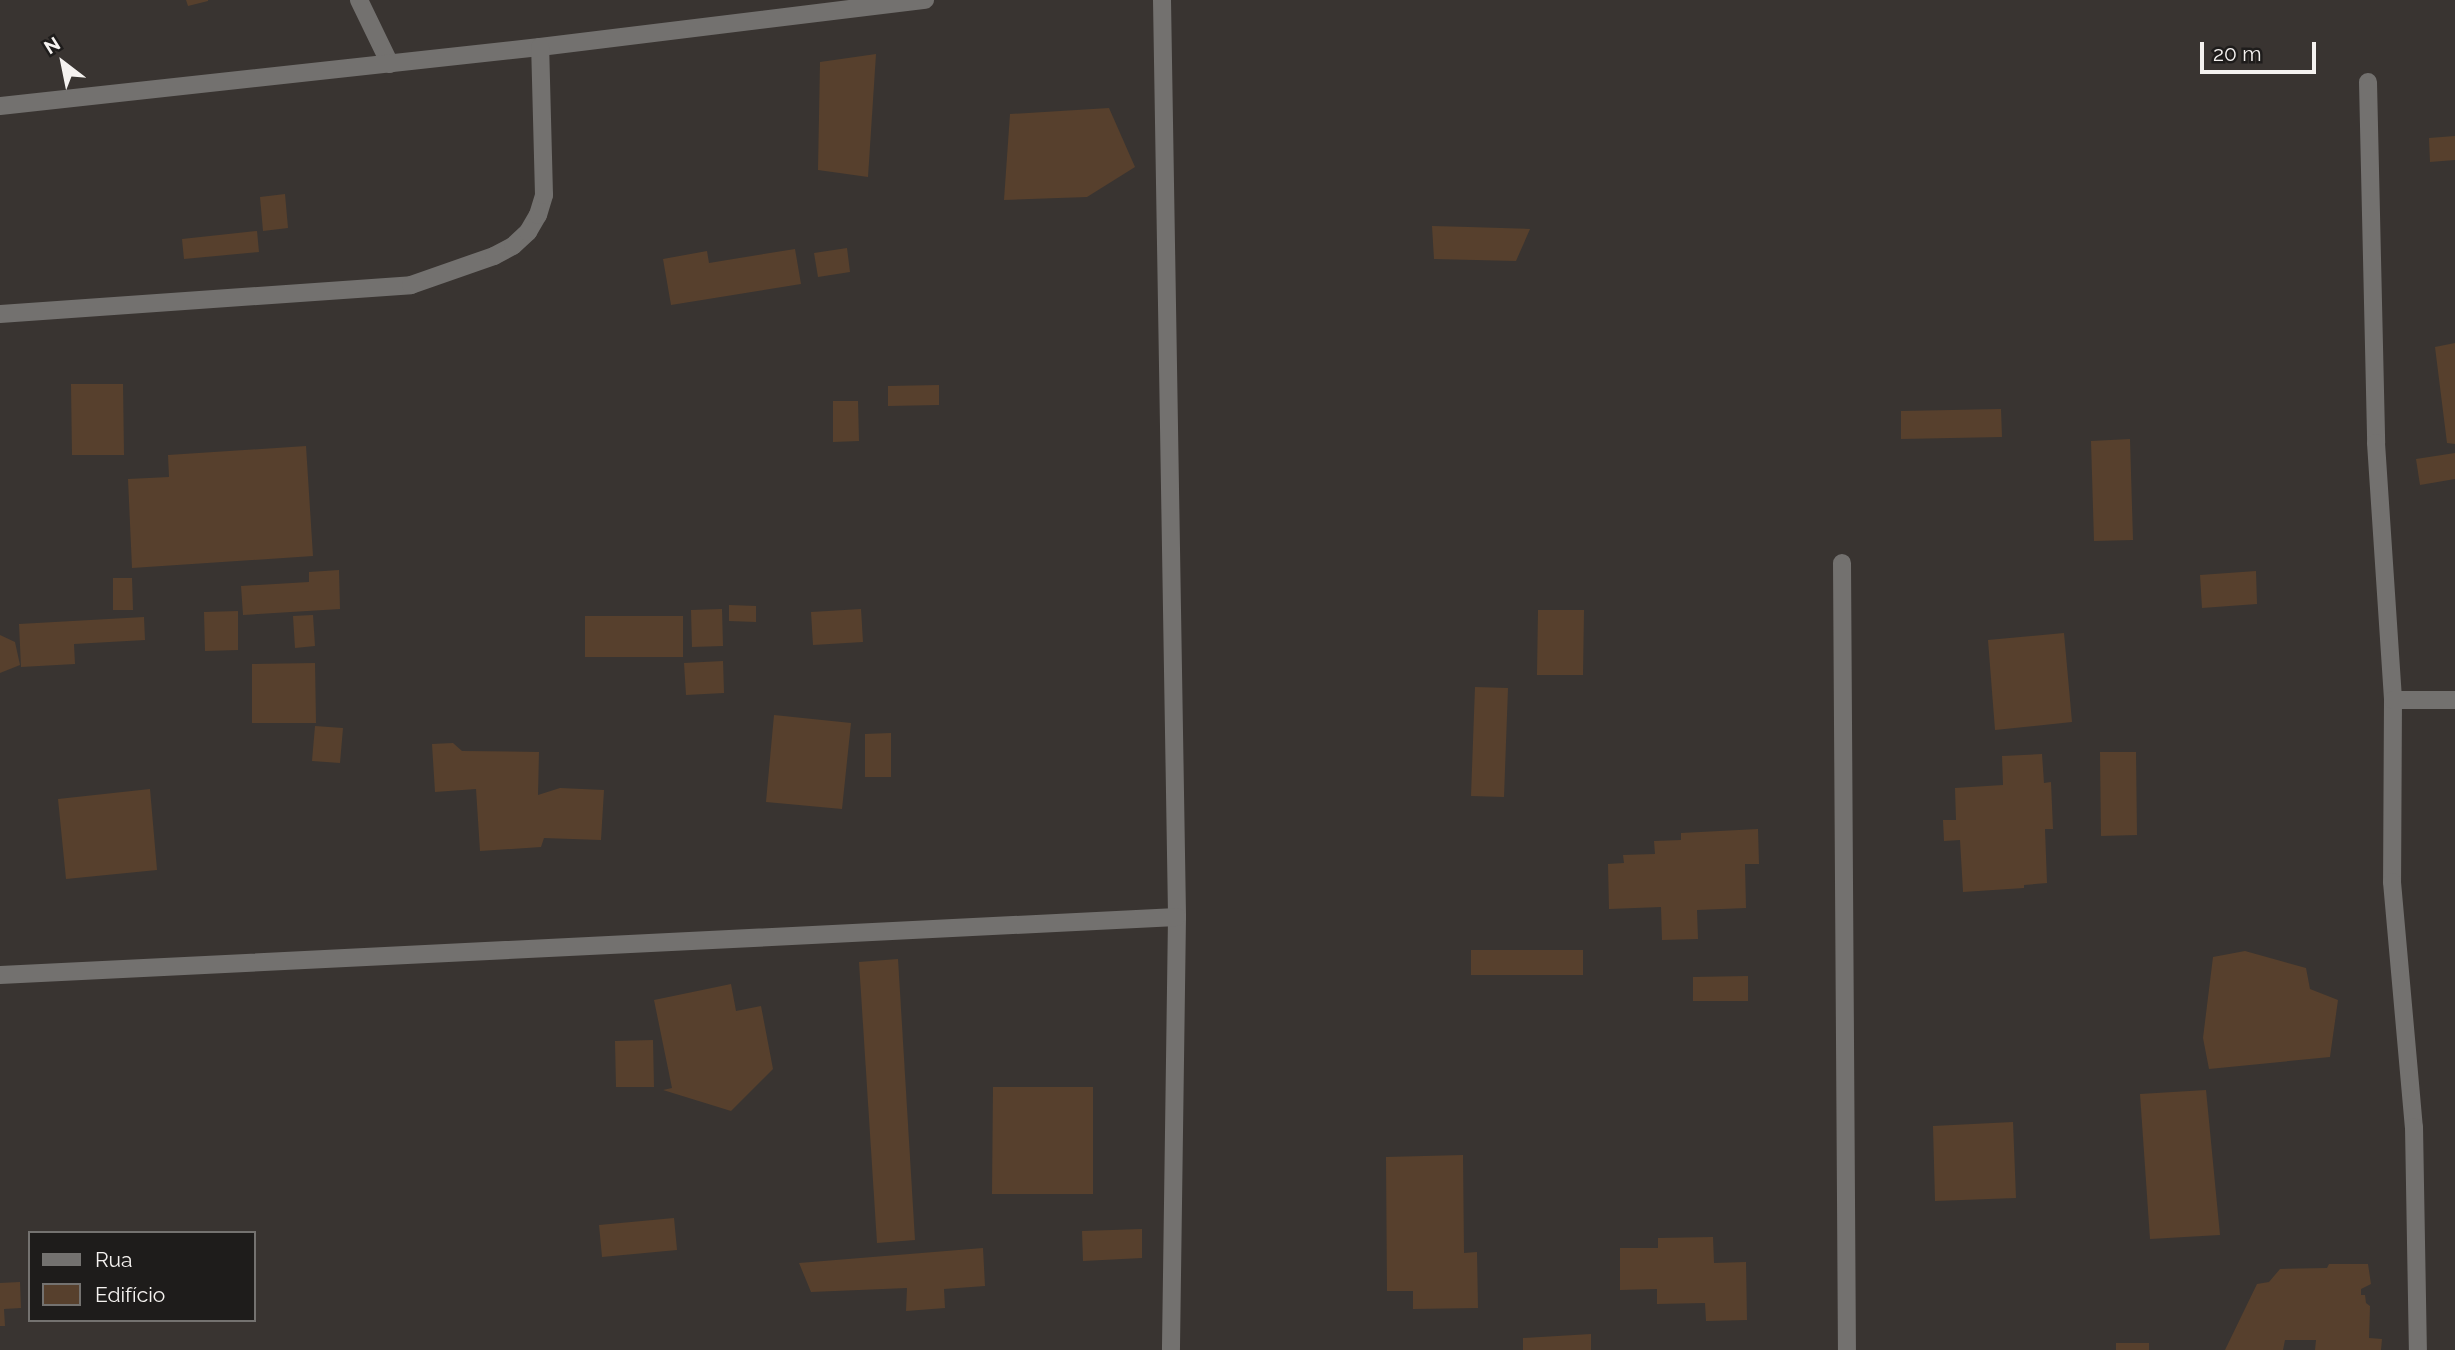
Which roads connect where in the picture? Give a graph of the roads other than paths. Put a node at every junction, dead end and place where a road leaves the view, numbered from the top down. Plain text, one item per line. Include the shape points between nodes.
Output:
1 (359, 0) edge
2 (925, 0) edge
3 (1162, 0) edge
4 (540, 47) junction
5 (390, 64) junction
6 (2368, 82) dead end
7 (0, 106) edge
8 (0, 314) edge
9 (1842, 563) dead end
10 (2393, 700) junction
11 (2455, 700) edge
12 (1177, 917) junction
13 (0, 975) edge
14 (1171, 1350) edge
15 (1847, 1350) edge
16 (2418, 1350) edge

1 - 5 street
2 - 4 street
3 - 12 street
4 - 5 street
4 - 8 street via 544,195 528,232 495,256 411,285
5 - 7 street
6 - 10 street via 2376,443
9 - 15 street
10 - 11 street
10 - 16 street via 2392,882 2414,1127
12 - 13 street
12 - 14 street

